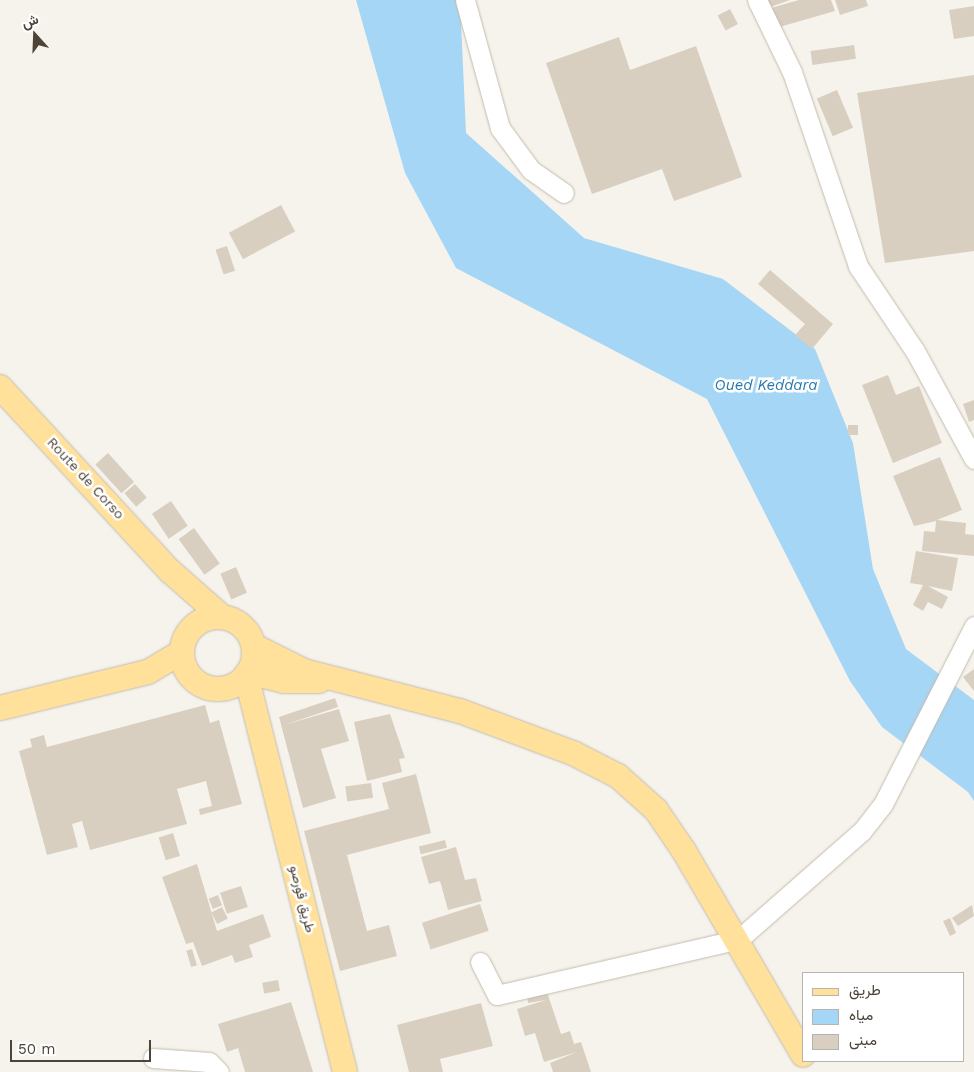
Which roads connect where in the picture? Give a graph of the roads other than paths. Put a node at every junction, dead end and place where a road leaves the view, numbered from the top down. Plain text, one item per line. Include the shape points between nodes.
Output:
1 (465, 0) edge
2 (758, 0) edge
3 (564, 193) dead end
4 (0, 387) edge
5 (974, 459) edge
6 (170, 571) junction
7 (221, 616) junction
8 (974, 626) edge
9 (189, 629) junction
10 (254, 646) junction
11 (181, 652) junction
12 (148, 672) junction
13 (247, 674) junction
14 (191, 678) junction
15 (341, 680) junction
16 (223, 688) junction
17 (0, 708) edge
18 (258, 727) junction
19 (739, 939) junction
20 (480, 962) dead end
21 (802, 1053) edge
22 (153, 1058) dead end
23 (219, 1072) edge
24 (345, 1072) edge

1 - 3 street via 500,128 531,170
2 - 5 street via 792,72 858,266 915,351
4 - 6 main road, Route de Corso
6 - 7 main road, Route de Corso
6 - 9 main road, Route de Corso via 187,608
7 - 9 main road via 210,617
7 - 10 main road via 243,626
8 - 19 street via 883,804 862,831
9 - 11 main road
10 - 13 main road
10 - 15 main road via 304,671
11 - 12 main road
11 - 14 main road
12 - 14 main road
12 - 17 main road
13 - 15 main road via 284,682
13 - 16 main road
13 - 18 main road
14 - 16 main road via 205,687
15 - 19 main road via 460,711 573,753 618,776 656,810
16 - 18 main road
18 - 24 main road, طريق قورصو
19 - 20 street via 497,996
19 - 21 main road
22 - 23 street via 209,1062

